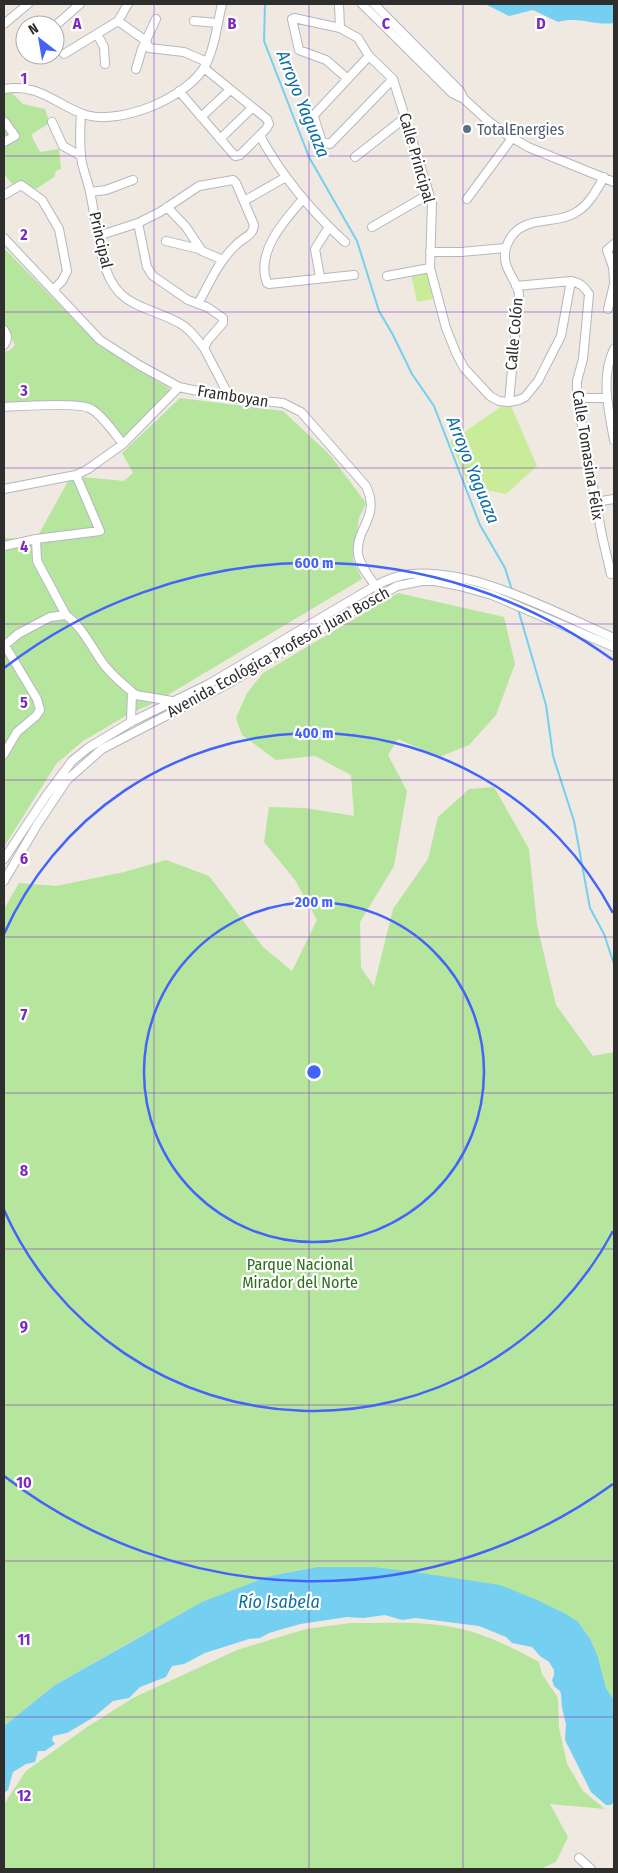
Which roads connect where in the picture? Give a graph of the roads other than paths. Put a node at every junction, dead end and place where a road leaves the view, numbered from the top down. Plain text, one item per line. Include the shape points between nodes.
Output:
1 (28, 4) edge
2 (80, 4) edge
3 (128, 4) edge
4 (222, 4) edge
5 (339, 4) edge
6 (362, 4) edge
7 (374, 4) edge
8 (65, 17) edge
9 (6, 19) edge
10 (156, 19) dead end
11 (118, 21) junction
12 (194, 21) dead end
13 (218, 23) junction
14 (340, 28) junction
15 (98, 34) junction
16 (146, 42) junction
17 (65, 53) edge
18 (369, 56) junction
19 (105, 64) dead end
20 (205, 65) junction
21 (136, 69) dead end
22 (348, 79) junction
23 (393, 80) junction
24 (4, 89) edge
25 (230, 90) junction
26 (179, 91) junction
27 (464, 99) junction
28 (252, 108) junction
29 (81, 113) junction
30 (202, 117) junction
31 (406, 117) junction
32 (52, 122) dead end
33 (4, 123) edge
34 (260, 136) junction
35 (512, 138) junction
36 (220, 140) junction
37 (4, 142) edge
38 (81, 156) junction
39 (355, 157) dead end
40 (286, 177) junction
41 (604, 177) junction
42 (133, 180) dead end
43 (614, 182) edge
44 (90, 192) junction
45 (429, 194) junction
46 (4, 195) edge
47 (303, 199) junction
48 (467, 199) dead end
49 (244, 201) junction
50 (167, 207) junction
51 (138, 223) junction
52 (329, 227) junction
53 (372, 227) dead end
54 (98, 236) junction
55 (4, 238) edge
56 (166, 241) dead end
57 (345, 242) dead end
58 (614, 244) edge
59 (505, 248) junction
60 (199, 249) junction
61 (430, 252) junction
62 (223, 260) junction
63 (430, 268) junction
64 (354, 274) dead end
65 (387, 276) dead end
66 (320, 277) junction
67 (571, 281) junction
68 (614, 282) edge
69 (516, 286) junction
70 (53, 290) junction
71 (198, 304) junction
72 (608, 309) dead end
73 (4, 330) edge
74 (4, 345) edge
75 (204, 348) junction
76 (614, 349) edge
77 (179, 387) junction
78 (230, 398) junction
79 (577, 398) junction
80 (607, 398) junction
81 (508, 402) junction
82 (4, 407) edge
83 (614, 440) edge
84 (123, 444) junction
85 (76, 475) junction
86 (4, 489) edge
87 (614, 499) edge
88 (595, 502) junction
89 (36, 539) junction
90 (4, 546) edge
91 (611, 574) dead end
92 (375, 586) junction
93 (380, 594) junction
94 (66, 616) junction
95 (575, 621) junction
96 (570, 629) junction
97 (614, 638) edge
98 (4, 645) edge
99 (614, 647) edge
100 (132, 692) junction
101 (172, 701) junction
102 (131, 722) junction
103 (4, 754) edge
104 (4, 859) edge
105 (4, 881) edge
106 (579, 1858) dead end
107 (591, 1869) edge

1 - 9 street
2 - 8 street
3 - 11 street
4 - 13 street
5 - 14 street
6 - 27 street via 452,93
7 - 27 street via 460,91
10 - 16 street
11 - 15 street
11 - 16 street
12 - 13 street
13 - 20 street
14 - 18 street, Calle Principal via 358,38
14 - 22 street via 292,20 298,50 326,60
15 - 17 street
15 - 19 street via 104,47
16 - 20 street via 149,48 184,52
16 - 21 street
18 - 22 street
18 - 23 street, Calle Principal
20 - 25 street
20 - 26 street via 199,75
22 - 23 street via 314,117 322,142 326,144 330,144
23 - 31 street, Calle Principal
24 - 29 street via 19,87 38,91
25 - 28 street
25 - 30 street
26 - 29 street via 159,103 118,116
26 - 30 street
27 - 35 street
28 - 34 street via 269,124
28 - 36 street
29 - 38 street, Principal
30 - 36 street
31 - 39 street
31 - 45 street, Calle Principal
32 - 38 street via 63,146
33 - 37 street via 15,136
34 - 36 street via 240,155 234,156
34 - 40 street
35 - 41 street
35 - 48 street
38 - 44 street, Principal
40 - 47 street
40 - 49 street
41 - 43 street
41 - 59 street via 584,208 573,215 525,224 515,231
42 - 44 street
44 - 54 street, Principal
45 - 53 street
45 - 61 street, Calle Principal via 432,203
46 - 70 street via 21,185 42,200 59,229 67,271
47 - 52 street
47 - 66 street via 271,242 266,257 265,280 269,284
49 - 50 street via 232,180 199,186
49 - 62 street via 254,224 253,230
50 - 51 street
50 - 60 street via 186,227
51 - 54 street
51 - 71 street via 147,267 153,276
52 - 57 street
52 - 66 street via 315,249
54 - 75 street, Principal via 106,270 120,294 183,325
55 - 70 street, Framboyan
56 - 60 street
58 - 68 street via 607,250
59 - 61 street
59 - 69 street, Calle Colón via 508,272
60 - 62 street
61 - 63 street, Calle Principal
62 - 71 street
63 - 65 street
63 - 81 street, Calle Principal via 446,328 464,368 490,396
64 - 66 street
67 - 69 street
67 - 79 street, Calle Tomasina Félix via 585,287 589,294
67 - 81 street via 556,349 525,397
68 - 72 street
69 - 81 street, Calle Colón via 519,294
70 - 77 street, Framboyan via 100,340
71 - 75 street via 223,318 223,323
73 - 74 street via 7,341
75 - 78 street, Principal
76 - 80 street via 606,382
77 - 78 street, Framboyan
77 - 84 street
78 - 92 street, Framboyan via 283,403 302,412 366,486 372,507 358,553
79 - 80 street
79 - 88 street, Calle Tomasina Félix
80 - 83 street
82 - 84 street via 90,408
84 - 85 street
85 - 86 street
85 - 89 street via 100,531
87 - 88 street
88 - 91 street, Calle Tomasina Félix
89 - 90 street
89 - 94 street via 37,561
92 - 93 street, Framboyan
92 - 95 street, Avenida Ecológica Profesor Juan Bosch via 410,574 440,574 491,586
92 - 101 street, Avenida Ecológica Profesor Juan Bosch via 209,684
93 - 96 street, Avenida Ecológica Profesor Juan Bosch via 397,586 428,581 448,583 492,595
93 - 105 street, Avenida Ecológica Profesor Juan Bosch via 230,683 96,754 67,780
94 - 98 street via 50,617
94 - 100 street via 75,622 104,664
95 - 96 street
95 - 97 street, Avenida Ecológica Profesor Juan Bosch
96 - 99 street, Avenida Ecológica Profesor Juan Bosch
98 - 103 street via 37,699 40,710 17,732
100 - 101 street
100 - 102 street
101 - 102 street, Avenida Ecológica Profesor Juan Bosch
102 - 104 street, Avenida Ecológica Profesor Juan Bosch via 72,761
106 - 107 street

